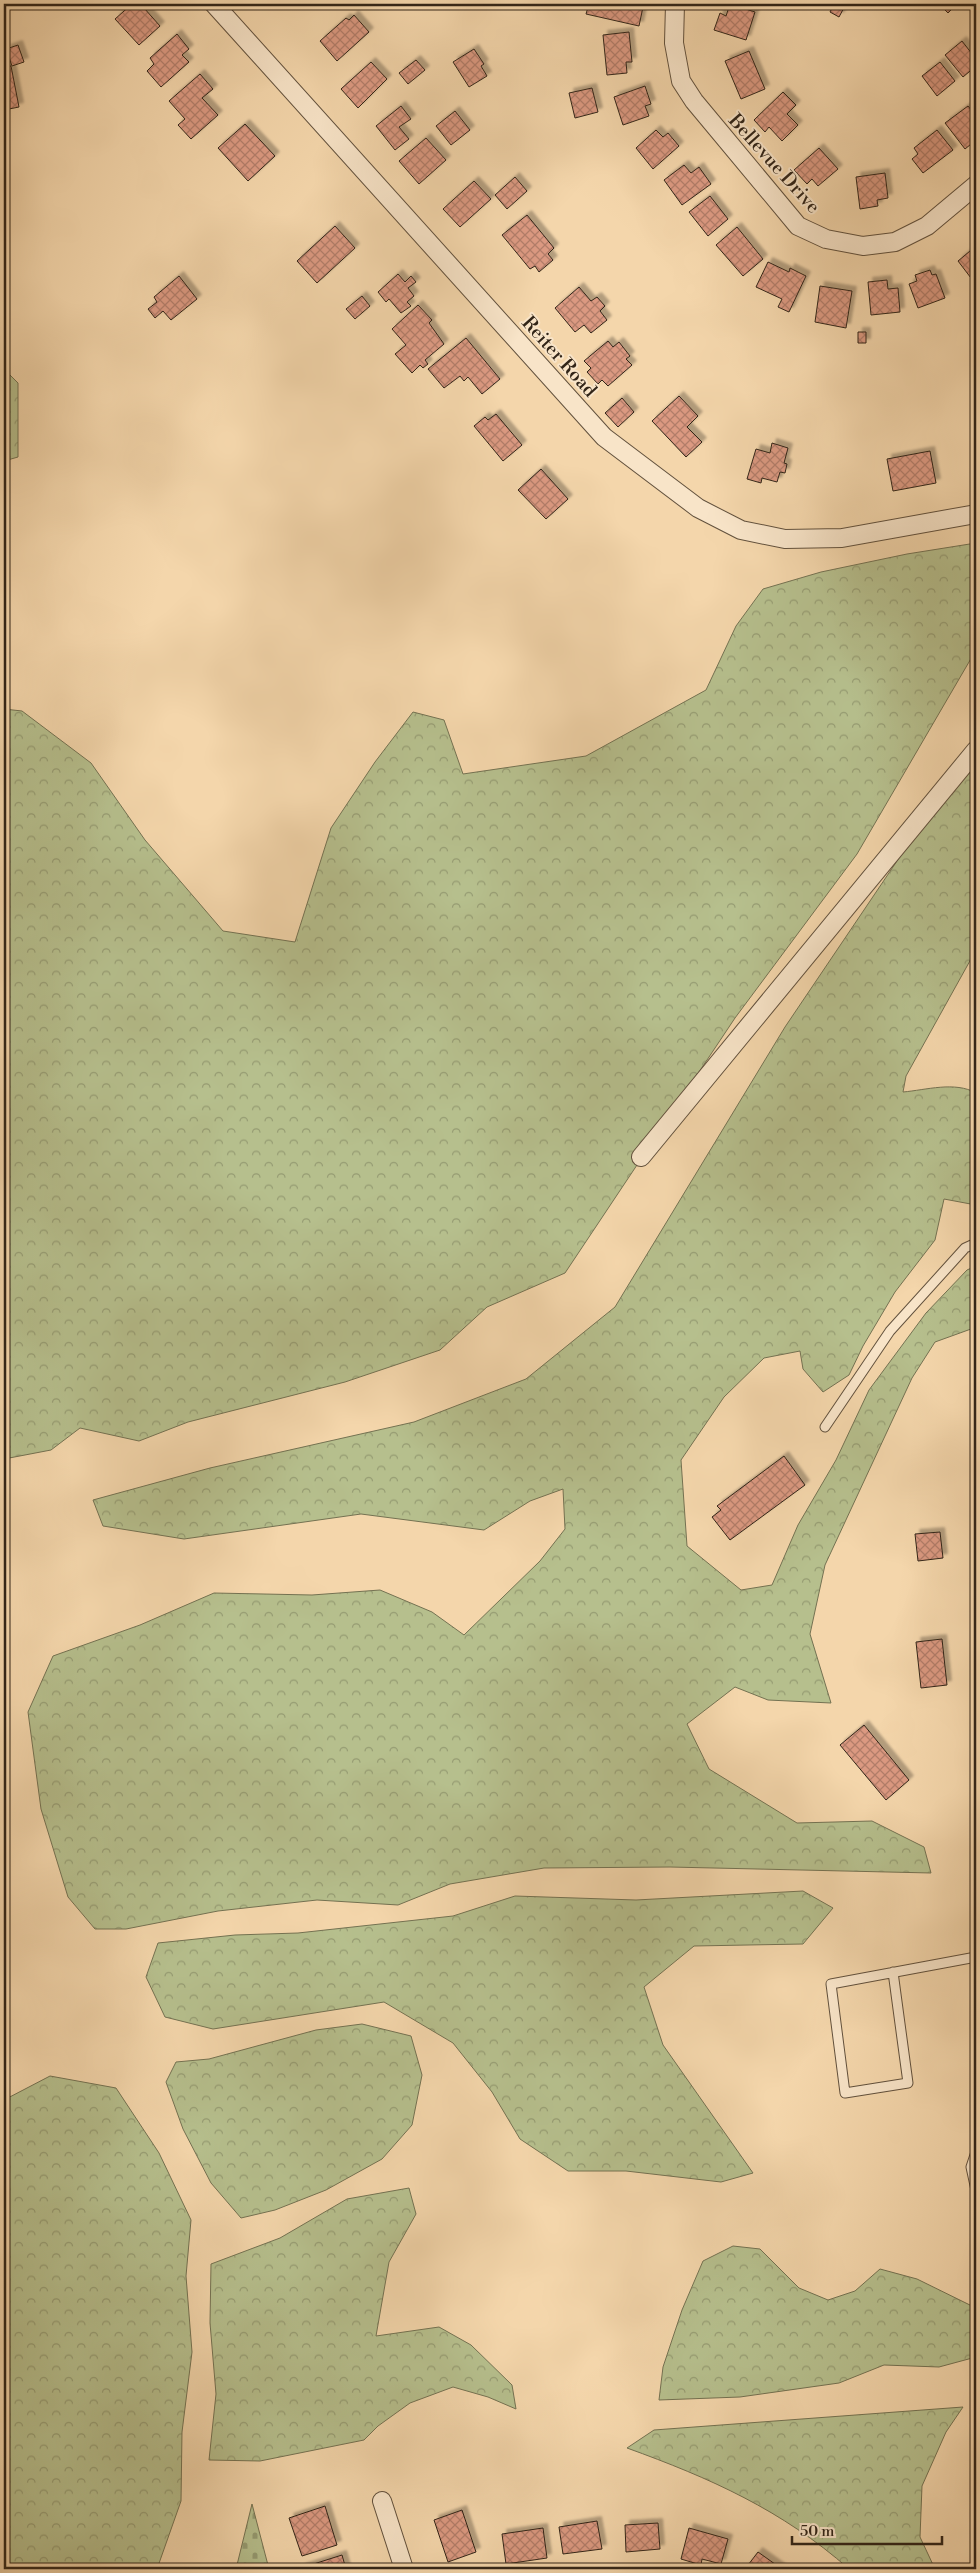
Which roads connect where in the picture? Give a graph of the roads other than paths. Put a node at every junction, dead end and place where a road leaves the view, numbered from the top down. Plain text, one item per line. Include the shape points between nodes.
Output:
1 (214, 4) edge
2 (675, 4) edge
3 (976, 185) edge
4 (976, 514) edge
5 (976, 750) edge
6 (641, 1157) dead end
7 (976, 1243) edge
8 (825, 1427) dead end
9 (976, 1957) edge
10 (893, 1972) junction
11 (976, 2152) edge
12 (976, 2190) edge
13 (382, 2501) dead end
14 (404, 2569) edge

1 - 4 street, Reiter Road via 604,437 698,508 741,530 786,539 842,538
2 - 3 street, Bellevue Drive via 674,44 681,81 694,102 798,226 826,239 863,246 895,242 927,226
5 - 6 street
7 - 8 lane via 965,1248 890,1330
9 - 10 lane
10 - 10 lane via 831,1984 845,2093 908,2083
11 - 12 lane via 971,2167
13 - 14 street

